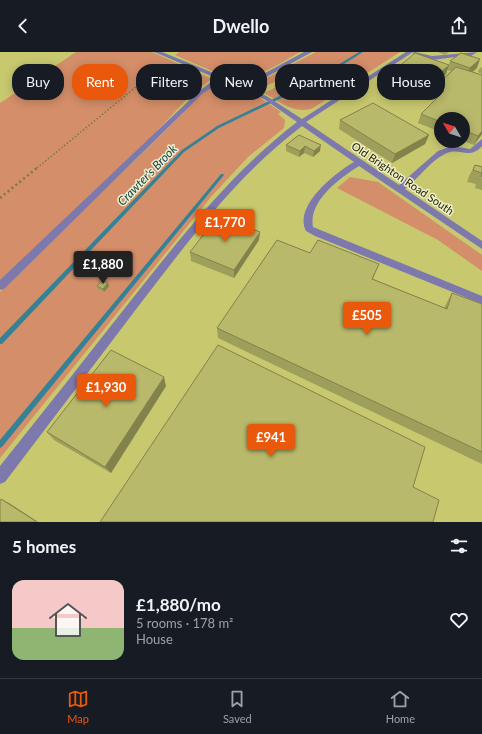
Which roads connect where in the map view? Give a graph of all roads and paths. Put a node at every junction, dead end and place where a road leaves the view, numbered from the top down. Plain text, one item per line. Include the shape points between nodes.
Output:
1 (157, 52) edge
2 (309, 52) edge
3 (410, 52) edge
4 (474, 52) edge
5 (171, 58) junction
6 (267, 74) edge
7 (210, 75) edge
8 (210, 86) edge
9 (267, 99) edge
10 (302, 122) junction
11 (482, 141) edge
12 (360, 162) junction
13 (400, 189) junction
14 (0, 198) edge
15 (482, 246) edge
16 (0, 286) edge
17 (482, 300) edge
18 (0, 477) edge

1 - 5 street, Old Brighton Road South
2 - 6 street
3 - 4 street via 432,58 468,56
3 - 10 street
5 - 7 street, Old Brighton Road South
5 - 14 path
8 - 16 street
9 - 10 street, Old Brighton Road South
10 - 12 street, Old Brighton Road South
10 - 18 street via 248,168 193,228
11 - 13 street via 470,152 449,149 436,156
12 - 13 street, Old Brighton Road South
12 - 17 street via 343,172 325,189 310,211 309,229
13 - 15 street, Old Brighton Road South

